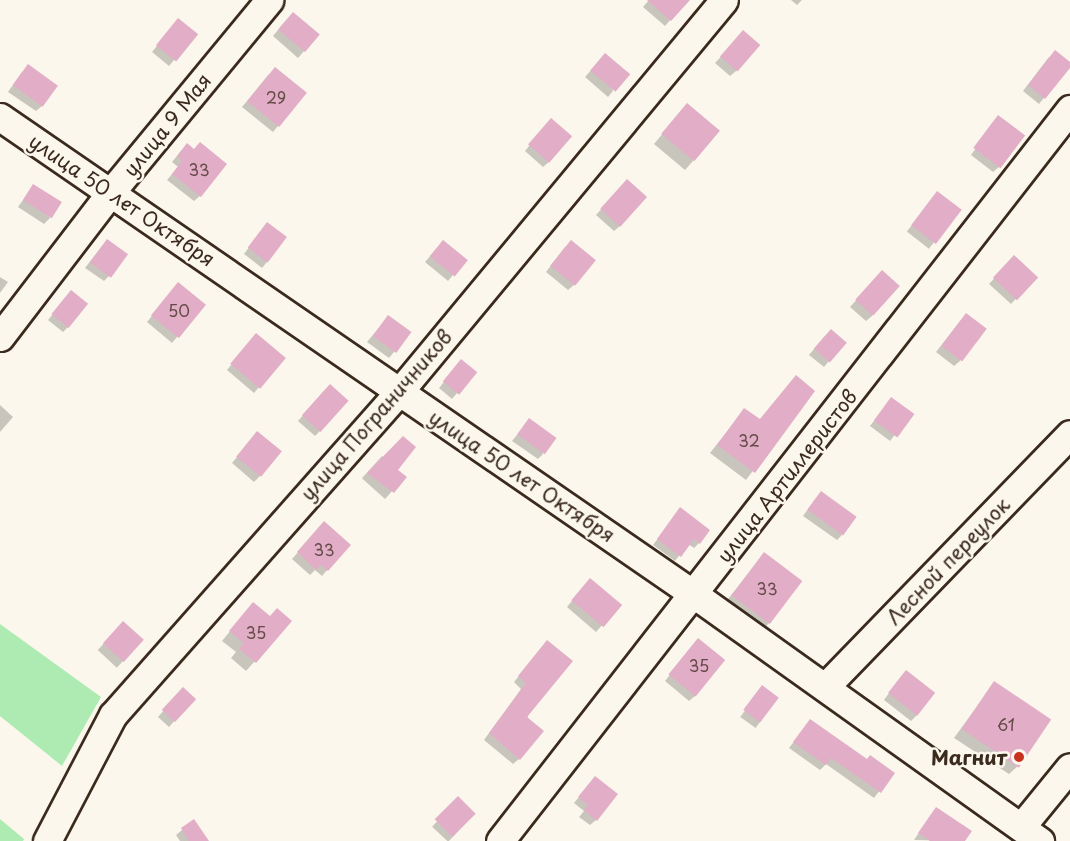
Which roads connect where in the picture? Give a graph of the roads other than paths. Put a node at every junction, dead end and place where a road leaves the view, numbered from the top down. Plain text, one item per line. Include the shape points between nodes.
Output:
1 (269, 0) edge
2 (724, 0) edge
3 (1070, 109) edge
4 (0, 117) edge
5 (111, 192) junction
6 (0, 337) edge
7 (399, 392) junction
8 (1070, 435) edge
9 (695, 595) junction
10 (825, 687) junction
11 (1070, 767) edge
12 (1031, 834) edge
13 (47, 841) edge
14 (500, 841) edge

1 - 5 street, улица 9 Мая
2 - 7 street, улица Пограничников
3 - 9 street, улица Артиллеристов
4 - 5 street, улица 50 лет Октября
5 - 6 street, улица 9 Мая
5 - 7 street, улица 50 лет Октября
7 - 9 street, улица 50 лет Октября
7 - 13 street, улица Пограничников via 113,716
8 - 10 street, Лесной переулок
9 - 10 street, улица 50 лет Октября
9 - 14 street, улица Артиллеристов
10 - 12 street, улица 50 лет Октября
11 - 12 street

